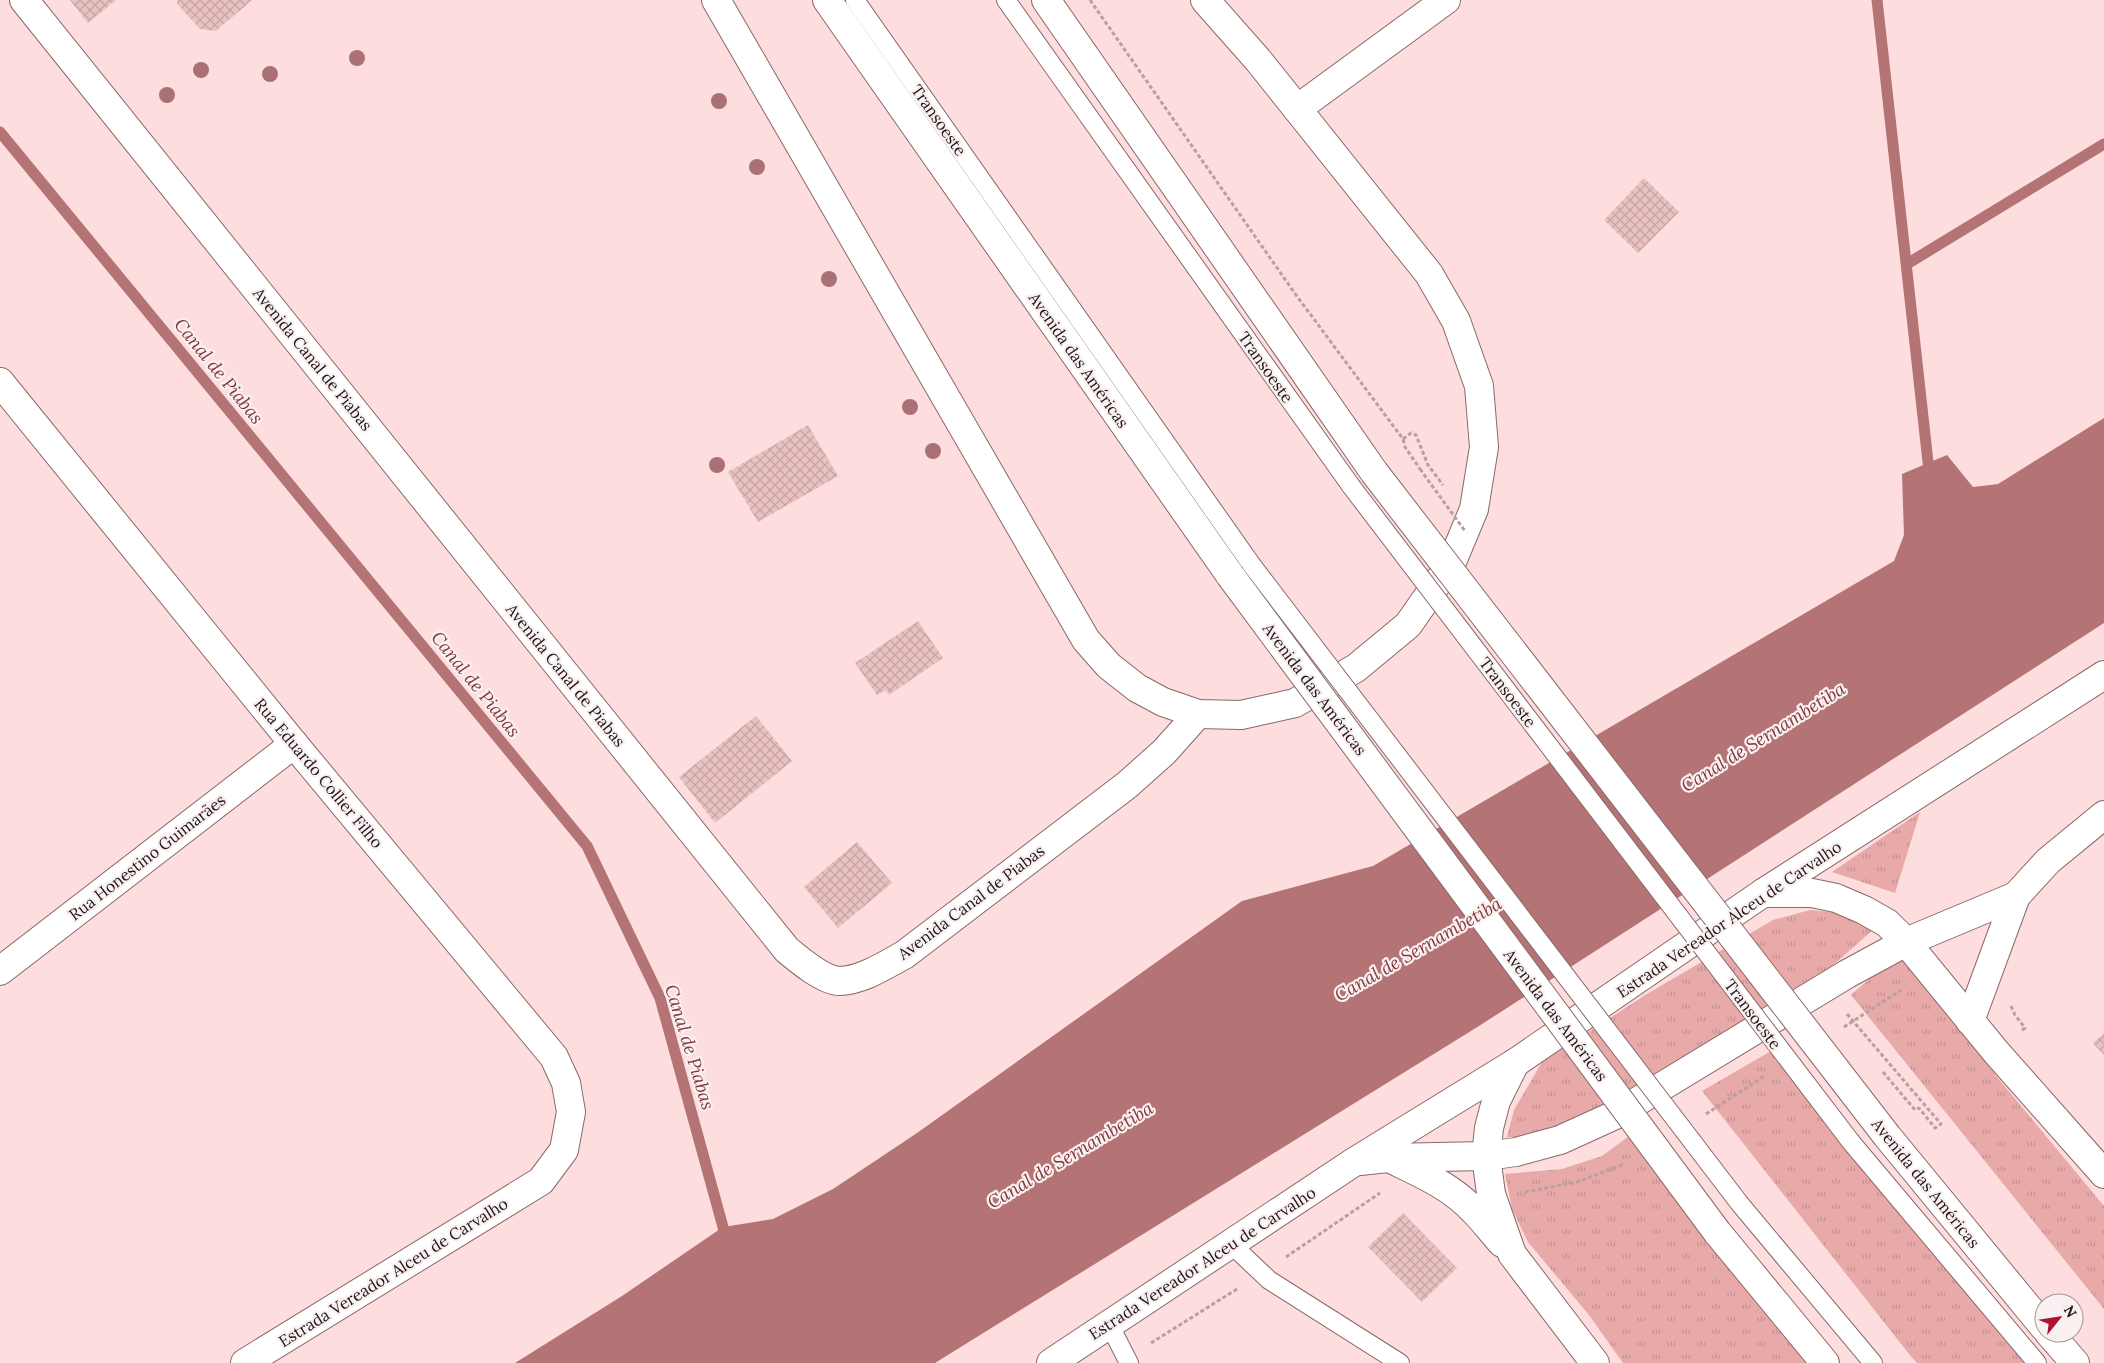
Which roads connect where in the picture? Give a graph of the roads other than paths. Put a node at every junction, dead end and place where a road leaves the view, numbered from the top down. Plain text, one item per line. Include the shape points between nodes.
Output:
1 (24, 0) edge
2 (716, 0) edge
3 (827, 0) edge
4 (855, 0) edge
5 (1006, 0) edge
6 (1046, 0) edge
7 (1205, 0) edge
8 (1446, 0) edge
9 (1297, 108) junction
10 (0, 382) edge
11 (1241, 570) junction
12 (2104, 675) edge
13 (1198, 714) junction
14 (294, 744) junction
15 (2104, 815) edge
16 (1763, 893) junction
17 (2016, 896) junction
18 (1906, 942) junction
19 (0, 970) edge
20 (1970, 1021) junction
21 (1515, 1063) junction
22 (1486, 1156) junction
23 (1388, 1158) junction
24 (1354, 1162) junction
25 (2104, 1174) edge
26 (541, 1181) joint
27 (1231, 1244) junction
28 (1512, 1254) junction
29 (2034, 1315) edge
30 (1110, 1324) junction
31 (2057, 1343) edge
32 (1061, 1360) edge
33 (245, 1363) edge
34 (1129, 1363) edge
35 (1400, 1363) edge
36 (1595, 1363) edge
37 (1825, 1363) edge
38 (1873, 1363) edge
39 (2037, 1363) edge
40 (2074, 1363) edge

1 - 13 main road, Avenida Canal de Piabas via 787,950 809,969 839,981 868,974 904,955 1127,785 1164,752
2 - 13 main road via 1086,640 1109,666 1137,688 1163,702
3 - 11 main road, Avenida das Américas
4 - 11 lane, Transoeste
5 - 39 lane, Transoeste, bridge via 1351,486 1851,1142
6 - 29 main road, Avenida das Américas, bridge via 1374,472 1887,1136
7 - 9 main road
8 - 9 main road
9 - 13 main road via 1429,274 1456,322 1479,386 1484,447 1474,509 1452,562 1408,624 1356,668 1295,704 1241,715
10 - 14 main road, Rua Eduardo Collier Filho
11 - 37 main road, Avenida das Américas, bridge via 1717,1232
11 - 38 lane, Transoeste, bridge via 1740,1204
12 - 16 main road, Estrada Vereador Alceu de Carvalho
14 - 19 main road, Rua Honestino Guimarães
14 - 26 main road, Rua Eduardo Collier Filho via 554,1057 566,1084 571,1112 564,1150
15 - 17 main road, Estrada Vereador Alceu de Carvalho via 2048,862
16 - 18 main road via 1836,898 1887,923
16 - 21 main road, Estrada Vereador Alceu de Carvalho
17 - 18 main road, Estrada Vereador Alceu de Carvalho
17 - 20 main road
18 - 20 main road
18 - 22 main road, Estrada Vereador Alceu de Carvalho via 1825,987 1615,1116 1560,1140
20 - 25 main road
21 - 22 main road via 1496,1102
21 - 24 main road, Estrada Vereador Alceu de Carvalho
22 - 23 main road, Estrada Vereador Alceu de Carvalho
22 - 28 main road via 1491,1194
23 - 24 main road, Estrada Vereador Alceu de Carvalho
23 - 28 main road via 1450,1190 1473,1210
24 - 27 main road, Estrada Vereador Alceu de Carvalho
26 - 33 main road, Estrada Vereador Alceu de Carvalho
27 - 30 main road, Estrada Vereador Alceu de Carvalho
27 - 35 lane via 1269,1280
28 - 36 main road
30 - 32 main road, Estrada Vereador Alceu de Carvalho
30 - 34 lane
31 - 40 main road

